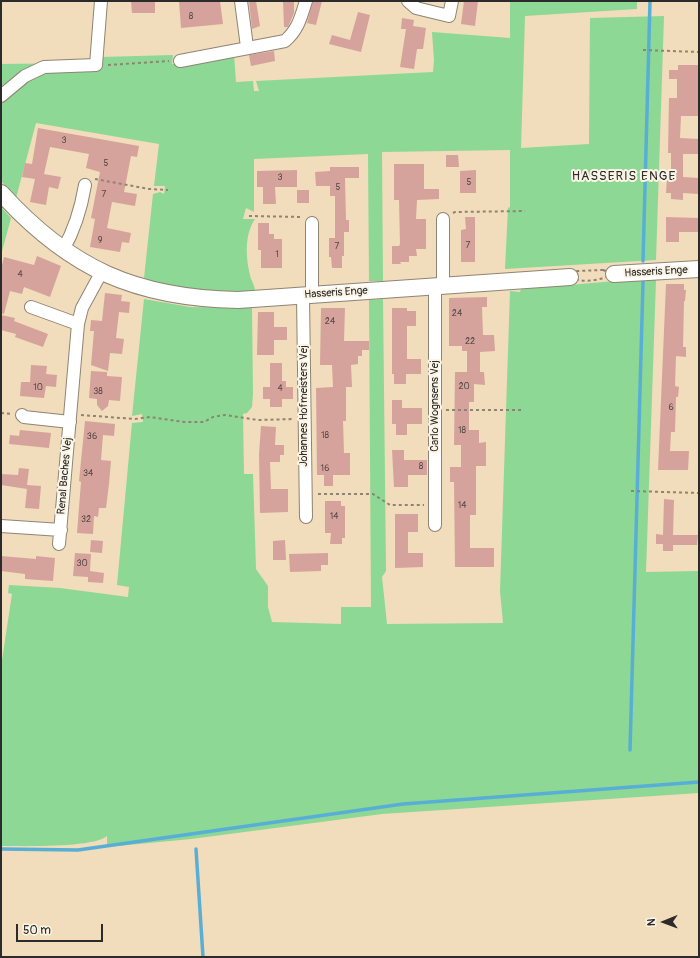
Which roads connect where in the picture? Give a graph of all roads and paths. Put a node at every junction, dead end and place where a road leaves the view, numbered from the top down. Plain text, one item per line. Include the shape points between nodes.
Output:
1 (101, 1) edge
2 (241, 1) edge
3 (306, 1) edge
4 (408, 1) edge
5 (452, 1) edge
6 (247, 47) junction
7 (643, 50) dead end
8 (699, 52) edge
9 (180, 61) joint
10 (96, 65) junction
11 (1, 96) edge
12 (85, 185) joint
13 (168, 190) dead end
14 (1, 193) edge
15 (525, 211) dead end
16 (249, 216) dead end
17 (443, 219) joint
18 (312, 223) joint
19 (63, 250) junction
20 (699, 269) edge
21 (101, 273) junction
22 (614, 274) junction
23 (570, 277) junction
24 (439, 286) junction
25 (308, 295) junction
26 (31, 307) dead end
27 (78, 324) junction
28 (435, 410) junction
29 (522, 410) dead end
30 (22, 415) dead end
31 (70, 418) junction
32 (305, 419) junction
33 (631, 491) dead end
34 (699, 493) edge
35 (305, 494) junction
36 (435, 505) junction
37 (306, 517) dead end
38 (435, 525) dead end
39 (1, 526) edge
40 (60, 530) junction
41 (59, 544) dead end

1 - 10 street
2 - 6 street
3 - 6 street via 299,24 285,42
4 - 5 street via 416,8 450,16
6 - 9 street
7 - 8 path
9 - 10 path
10 - 11 street via 44,67 25,76
12 - 13 path via 91,178 149,190
12 - 19 street via 78,218
14 - 19 street, Hasseris Enge via 21,216
15 - 17 path via 455,212
16 - 18 path via 300,216
17 - 24 street, Carlo Wognsens Vej
18 - 25 street, Johannes Hofmeisters Vej
19 - 21 street, Hasseris Enge
20 - 22 street, Hasseris Enge
21 - 25 street, Hasseris Enge via 172,295 202,299 238,300
21 - 27 street, Renal Baches Vej via 82,308
22 - 23 path via 603,279 576,281
22 - 23 path, Hasseris Enge via 603,270 590,270 576,271
23 - 24 street, Hasseris Enge
24 - 25 street, Hasseris Enge
24 - 28 street, Carlo Wognsens Vej
25 - 32 street, Johannes Hofmeisters Vej
26 - 27 street
27 - 31 street, Renal Baches Vej
28 - 29 path
28 - 36 street, Carlo Wognsens Vej
30 - 31 street, Renal Baches Vej
31 - 32 path via 150,417 184,422 204,422 213,417 225,416 258,420
31 - 40 street, Renal Baches Vej
32 - 35 street, Johannes Hofmeisters Vej
33 - 34 path
35 - 36 path via 373,494 390,505
35 - 37 street, Johannes Hofmeisters Vej
36 - 38 street, Carlo Wognsens Vej
39 - 40 street, Renal Baches Vej
40 - 41 street, Renal Baches Vej

